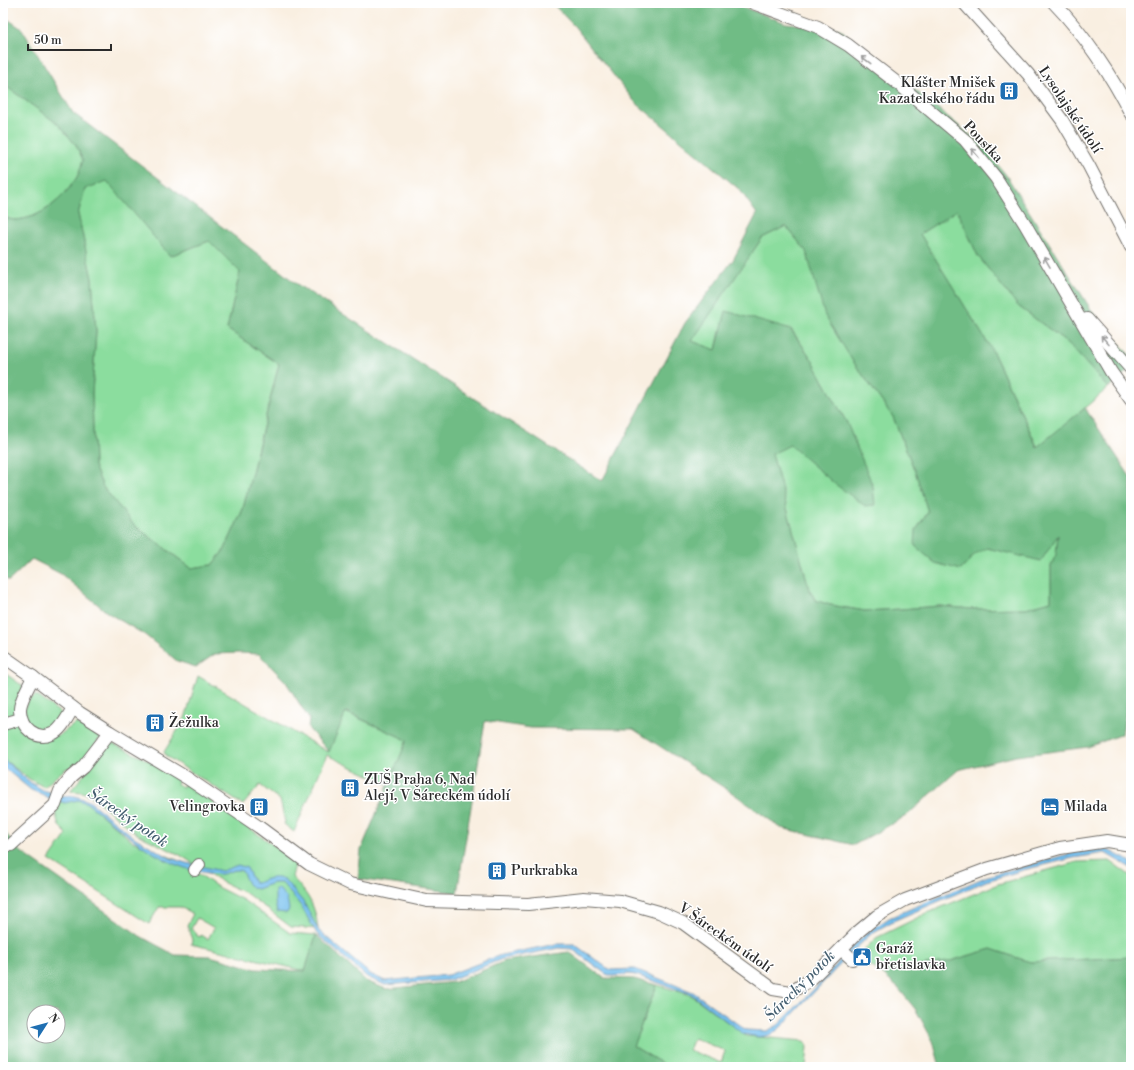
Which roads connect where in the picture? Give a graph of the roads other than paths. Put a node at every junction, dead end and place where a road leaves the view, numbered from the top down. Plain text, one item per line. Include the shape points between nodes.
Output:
1 (753, 3) edge
2 (964, 3) edge
3 (1054, 3) edge
4 (1131, 114) edge
5 (1131, 247) edge
6 (1067, 295) junction
7 (1131, 369) edge
8 (1131, 400) edge
9 (3, 656) edge
10 (33, 677) junction
11 (73, 708) junction
12 (21, 719) junction
13 (3, 724) edge
14 (110, 732) junction
15 (12, 845) dead end
16 (1131, 845) edge

6 -> 1 street, Poustka via 996,178 965,140 848,45 818,27
2 - 5 street, Lysolajské údolí via 1028,74 1062,120
3 - 4 street via 1100,62
7 -> 6 street, Poustka
6 - 8 street, Poustka via 1111,372
9 - 10 street, V Šáreckém údolí
10 - 11 street, V Šáreckém údolí
10 - 12 street via 24,695 20,710
11 - 12 street via 61,727 53,734 38,736 27,730
11 - 14 street, V Šáreckém údolí
12 - 13 street
14 - 15 street via 83,768 71,777 60,791 55,804
14 - 16 street, V Šáreckém údolí via 187,778 309,864 350,884 427,901 528,904 584,898 620,901 659,912 683,924 773,990 782,992 791,992 810,980 845,953 877,916 905,900 987,869 1060,848 1107,841

